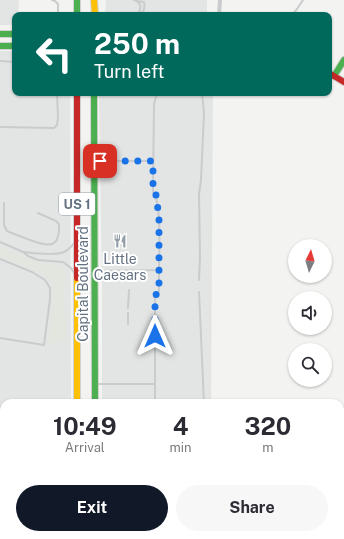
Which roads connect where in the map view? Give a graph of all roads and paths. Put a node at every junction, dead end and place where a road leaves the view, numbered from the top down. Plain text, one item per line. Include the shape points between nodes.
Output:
1 (52, 0) edge
2 (77, 0) edge
3 (94, 0) edge
4 (135, 0) edge
5 (220, 0) edge
6 (303, 0) edge
7 (58, 12) edge
8 (77, 12) edge
9 (95, 12) edge
10 (139, 12) edge
11 (143, 12) edge
12 (219, 12) edge
13 (294, 12) edge
14 (0, 34) edge
15 (12, 34) edge
16 (0, 46) edge
17 (12, 46) edge
18 (344, 60) edge
19 (0, 61) edge
20 (12, 62) edge
21 (332, 74) edge
22 (344, 82) edge
23 (57, 96) edge
24 (77, 96) edge
25 (94, 96) edge
26 (156, 96) edge
27 (202, 96) edge
28 (0, 127) edge
29 (95, 161) junction
30 (153, 161) junction
31 (4, 204) dead end
32 (38, 213) dead end
33 (77, 237) junction
34 (0, 242) edge
35 (23, 252) junction
36 (0, 259) edge
37 (160, 270) junction
38 (94, 271) junction
39 (199, 280) dead end
40 (77, 281) junction
41 (129, 290) dead end
42 (199, 292) dead end
43 (128, 308) dead end
44 (128, 313) dead end
45 (128, 324) dead end
46 (0, 338) edge
47 (95, 384) junction
48 (155, 384) junction
49 (77, 399) edge
50 (95, 399) edge
51 (155, 399) edge
52 (204, 399) edge

1 - 7 lane via 58,4
2 - 8 main road
3 - 9 main road
4 - 10 lane via 140,3
4 - 11 lane via 144,2
5 - 12 street
6 - 13 lane
14 - 15 main road
16 - 17 main road
18 - 21 main road
19 - 20 lane
21 - 22 main road
23 - 28 lane via 58,118 54,128
24 - 33 main road, Capital Boulevard / US 1
25 - 29 main road, Capital Boulevard / US 1
26 - 30 lane
27 - 39 lane via 204,113 199,194
29 - 30 lane
29 - 38 main road, Capital Boulevard / US 1
30 - 37 lane via 153,192 156,195 159,217
31 - 32 lane via 4,225 7,231 42,244 52,244 58,236 59,224
33 - 35 lane via 74,244 60,253
33 - 40 main road, Capital Boulevard / US 1
34 - 35 lane
35 - 40 lane via 38,260 63,262 71,268
36 - 46 lane via 32,272 45,280 50,288 44,345
37 - 38 lane
37 - 48 lane via 159,291 155,296
38 - 47 main road, Capital Boulevard / US 1
40 - 49 main road, Capital Boulevard / US 1
41 - 43 lane
42 - 52 lane
44 - 45 lane
47 - 48 lane
47 - 50 main road, Capital Boulevard / US 1
48 - 51 lane

